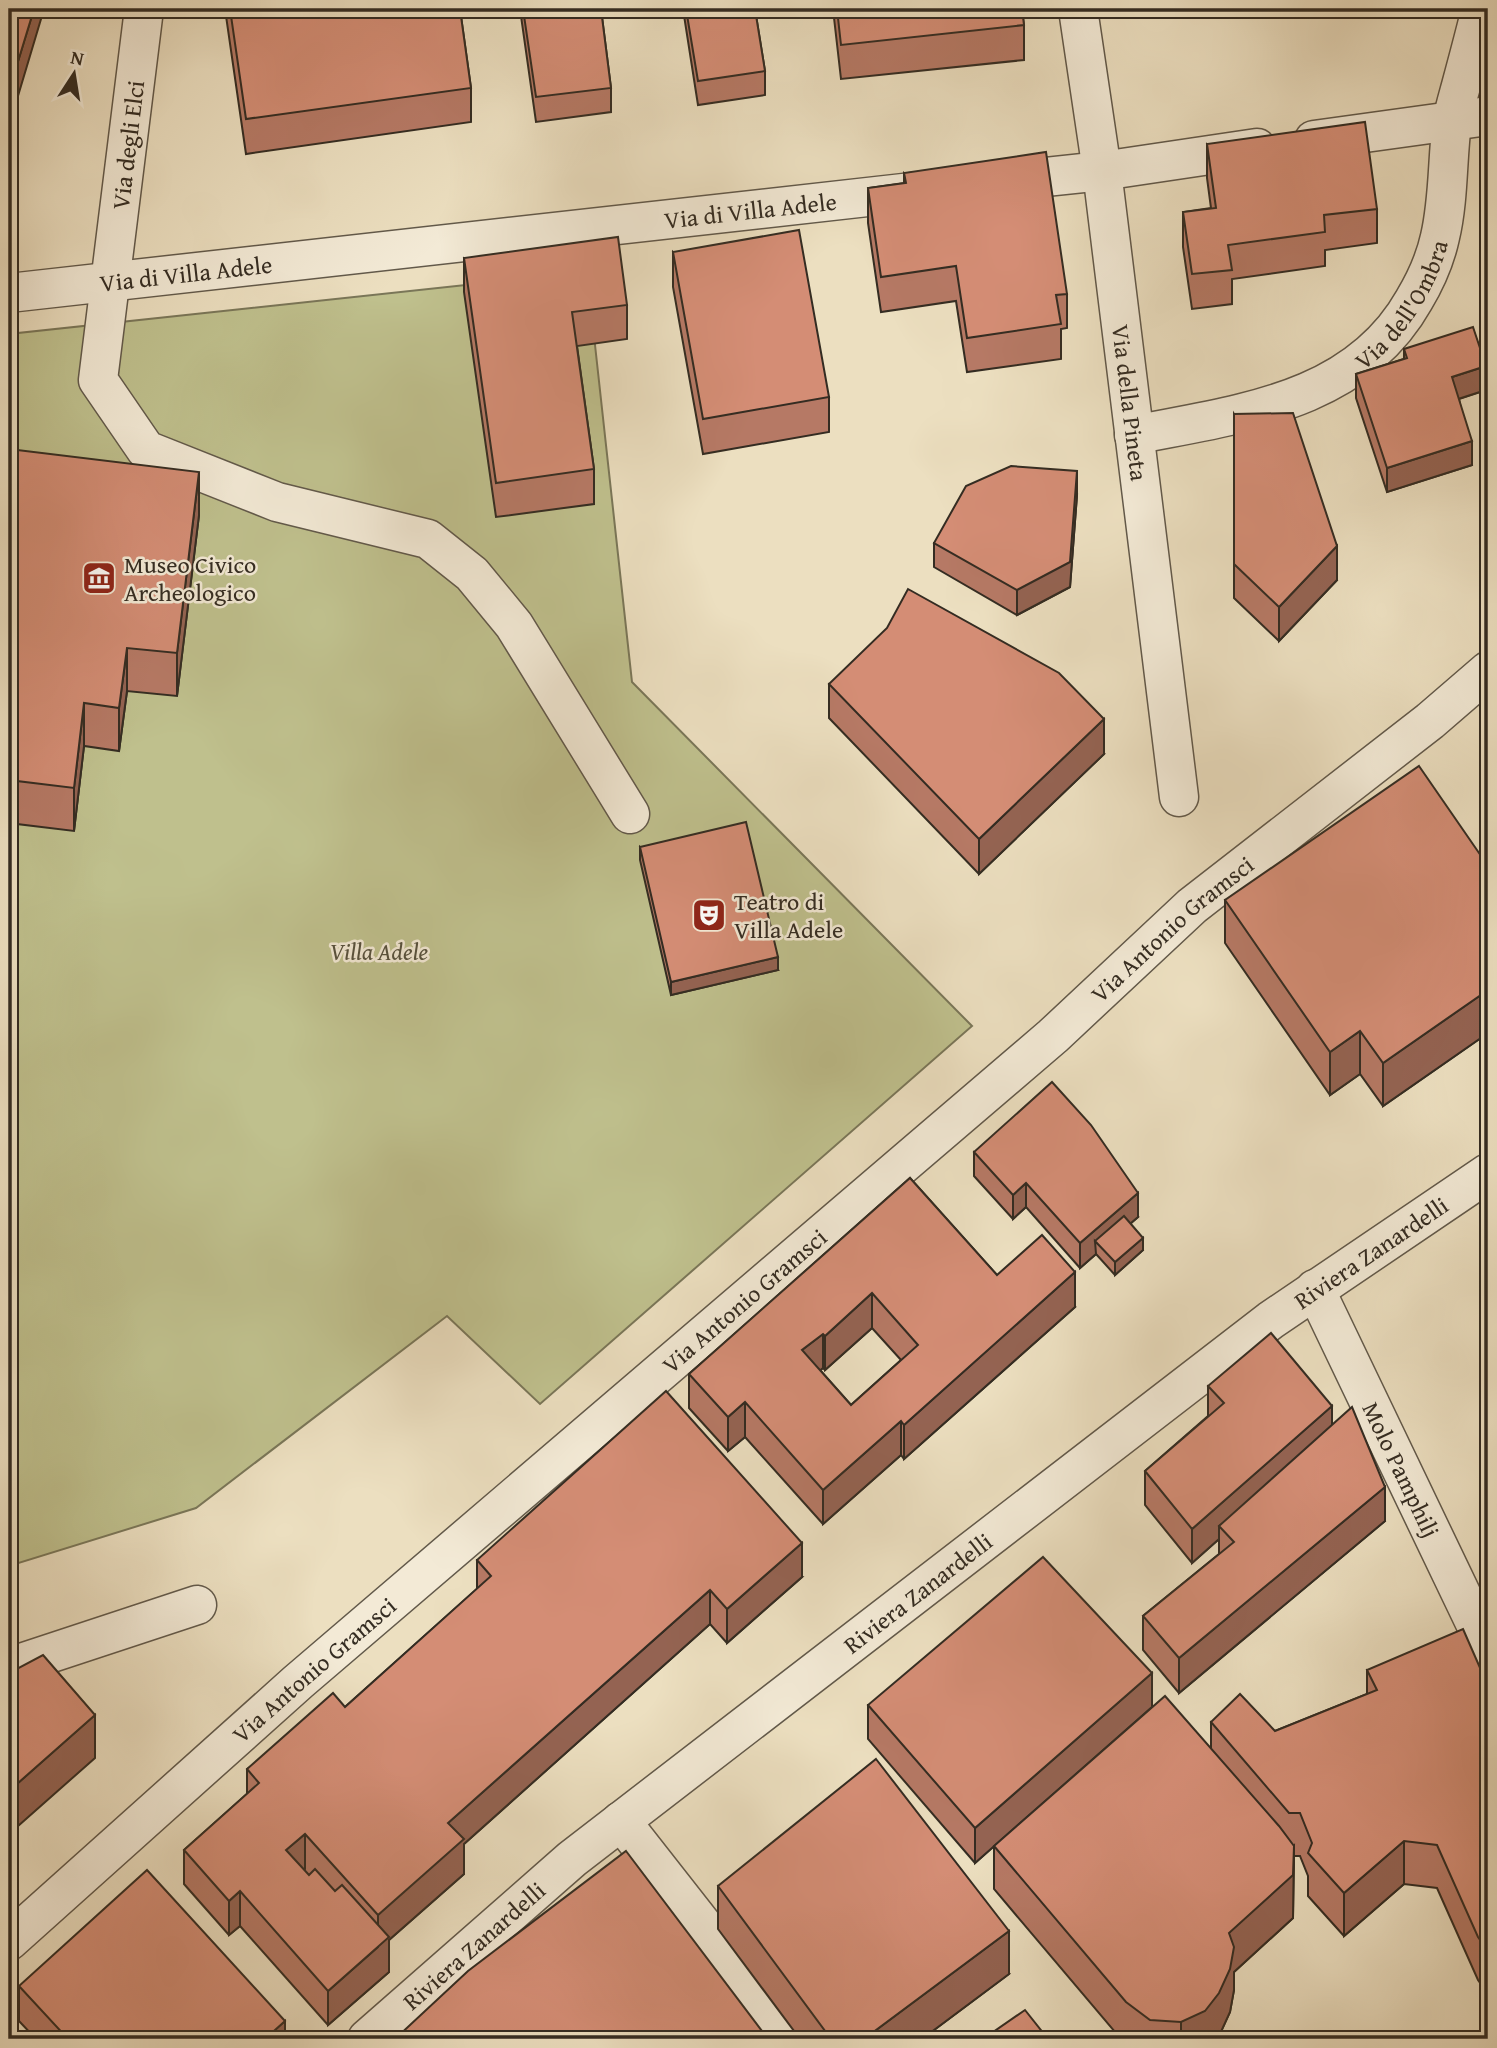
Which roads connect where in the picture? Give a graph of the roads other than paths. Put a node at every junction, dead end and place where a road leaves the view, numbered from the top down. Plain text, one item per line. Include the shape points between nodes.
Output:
1 (144, 9) edge
2 (1078, 9) edge
3 (1481, 9) edge
4 (1470, 118) edge
5 (1101, 171) junction
6 (111, 281) junction
7 (9, 293) edge
8 (1134, 435) junction
9 (1488, 671) edge
10 (1179, 797) dead end
11 (630, 814) dead end
12 (1488, 1173) edge
13 (1315, 1289) junction
14 (197, 1605) dead end
15 (1488, 1650) edge
16 (9, 1667) edge
17 (621, 1821) junction
18 (9, 1941) edge
19 (367, 2039) edge
20 (792, 2039) edge

1 - 6 street, Via degli Elci
2 - 5 street, Via della Pineta
3 - 4 street, Via dell'Ombra
4 - 5 street, Via di Villa Adele
4 - 8 street, Via dell'Ombra via 1428,277 1398,326 1369,357 1287,401
5 - 6 street, Via di Villa Adele
5 - 8 street, Via della Pineta
6 - 7 street, Via di Villa Adele
6 - 11 street, Via degli Elci via 98,380 146,450 277,502 428,539 472,574 514,625
8 - 10 street, Via della Pineta
9 - 18 street, Via Antonio Gramsci via 1192,905 1053,1036 308,1673
12 - 13 street, Riviera Zanardelli
13 - 15 street, Molo Pamphilj
13 - 17 street, Riviera Zanardelli
14 - 16 street
17 - 19 street, Riviera Zanardelli via 572,1858
17 - 20 street

